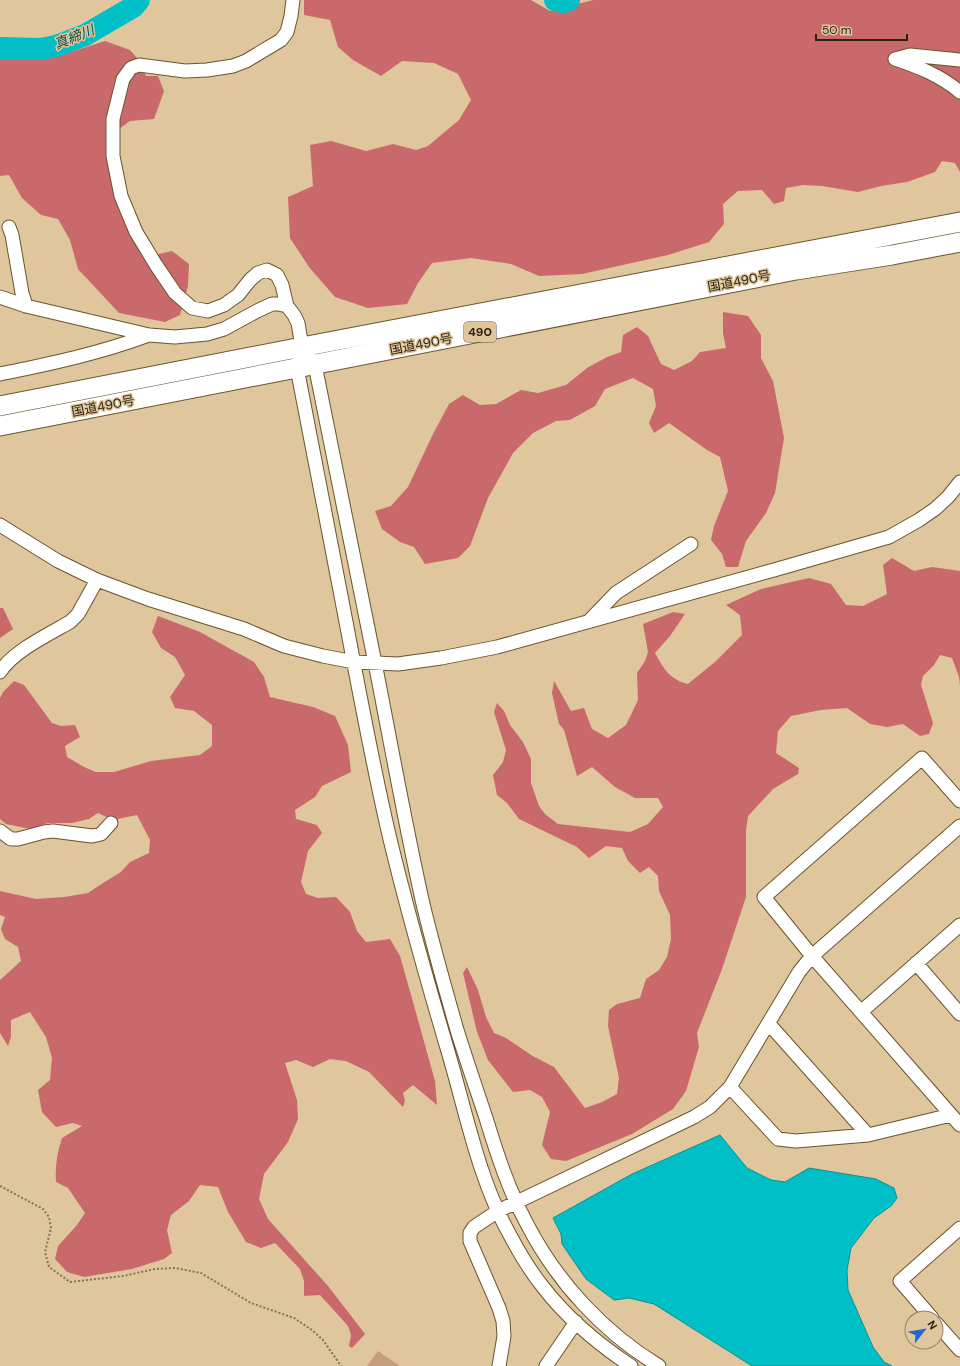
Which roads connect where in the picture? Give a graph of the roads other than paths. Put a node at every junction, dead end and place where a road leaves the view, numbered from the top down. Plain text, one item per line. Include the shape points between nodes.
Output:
1 (293, 0) edge
2 (960, 60) edge
3 (960, 92) edge
4 (960, 222) edge
5 (9, 226) dead end
6 (960, 242) edge
7 (0, 297) edge
8 (26, 306) junction
9 (287, 306) junction
10 (149, 335) junction
11 (302, 347) junction
12 (306, 367) junction
13 (0, 374) edge
14 (0, 406) edge
15 (0, 426) edge
16 (960, 482) edge
17 (0, 525) edge
18 (691, 544) dead end
19 (96, 580) junction
20 (589, 621) junction
21 (354, 662) junction
22 (375, 664) junction
23 (1, 668) edge
24 (960, 802) edge
25 (111, 824) dead end
26 (960, 826) edge
27 (0, 830) edge
28 (960, 925) edge
29 (812, 956) junction
30 (916, 963) junction
31 (862, 1011) junction
32 (960, 1014) edge
33 (769, 1024) junction
34 (730, 1087) junction
35 (951, 1115) junction
36 (960, 1125) edge
37 (868, 1135) junction
38 (516, 1203) junction
39 (498, 1212) junction
40 (958, 1234) edge
41 (925, 1310) edge
42 (576, 1322) junction
43 (944, 1332) edge
44 (960, 1350) edge
45 (499, 1366) edge
46 (546, 1366) edge
47 (631, 1366) edge
48 (659, 1366) edge

1 - 9 street via 291,16 281,40 246,61 233,66 193,71 139,65 131,68 123,79 113,119 113,156 121,196 136,232 175,293 192,308 208,311 224,305 238,295 258,273 267,270 277,275 282,284
2 - 3 street via 910,55 895,59 934,74
4 - 11 highway, 国道490号 / 490
5 - 8 street
6 - 12 highway, 国道490号 / 490 via 796,270
7 - 8 street
8 - 10 street
9 - 10 street via 272,304 224,329 207,334
9 - 11 street via 298,322
10 - 13 street via 121,346
11 - 12 street
11 - 14 highway, 国道490号 / 490
12 - 15 highway, 国道490号 / 490
12 - 21 street
12 - 22 street
16 - 20 street via 935,509 889,536
17 - 19 street via 58,561
18 - 20 street via 616,593
19 - 21 street via 244,629 284,646
19 - 23 street via 74,618 13,657
20 - 22 street via 497,647 434,659
21 - 22 street
21 - 39 street via 389,833 424,972 480,1165
22 - 38 street via 408,836 441,974 467,1063
24 - 29 street via 922,758 764,897
25 - 27 street via 101,834 92,836 53,831 11,839
26 - 29 street
28 - 30 street
29 - 31 street
29 - 33 street via 799,972
30 - 31 street
30 - 32 street
31 - 35 street
33 - 34 street
33 - 37 street
34 - 37 street via 778,1139 796,1141
34 - 38 street via 710,1107 694,1117
35 - 36 street
35 - 37 street
38 - 39 street
38 - 48 street via 562,1280 614,1334
39 - 42 street via 528,1266 543,1287
39 - 45 street via 474,1227 470,1233 470,1241 503,1321 504,1336
40 - 41 street via 900,1281
42 - 46 street
42 - 47 street
43 - 44 street

